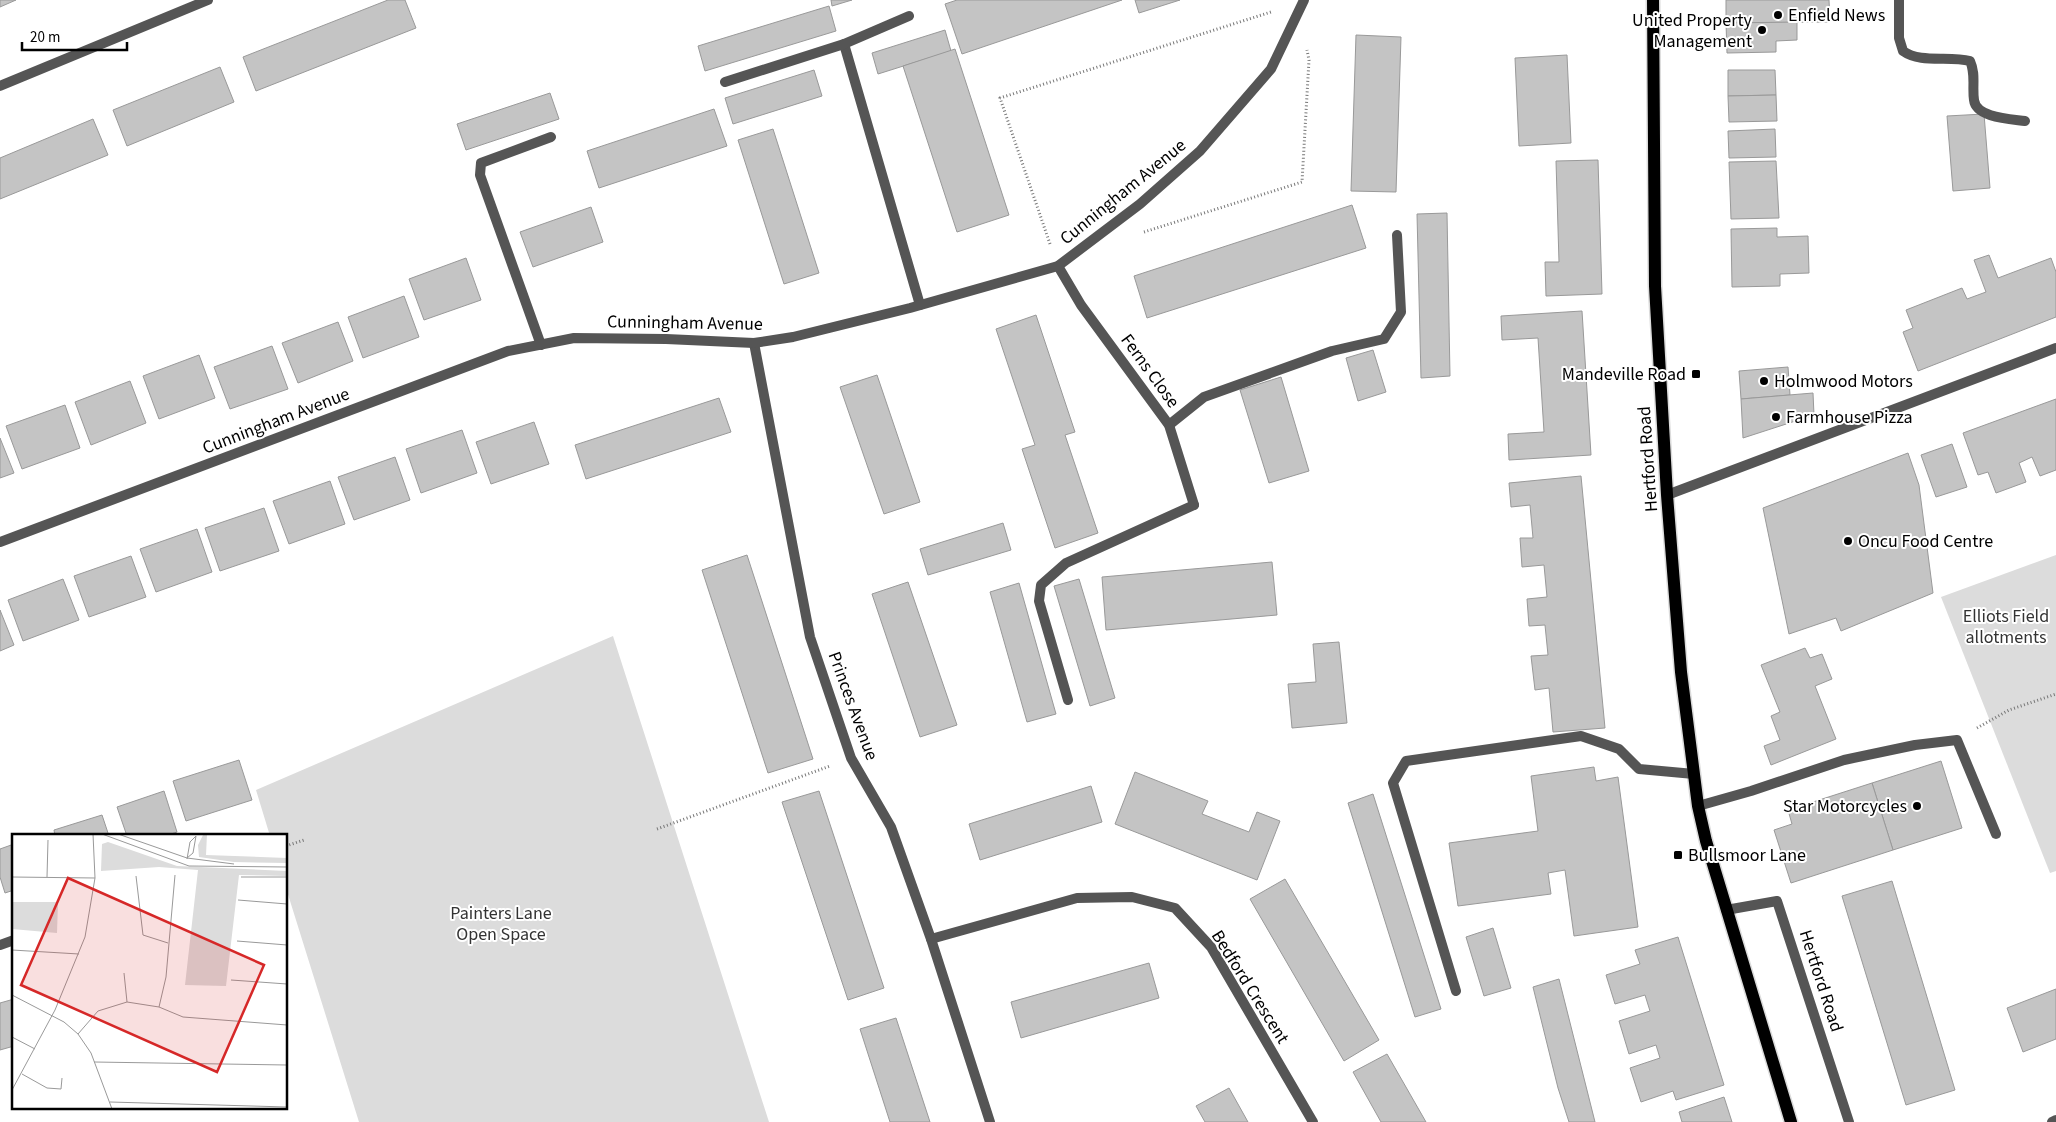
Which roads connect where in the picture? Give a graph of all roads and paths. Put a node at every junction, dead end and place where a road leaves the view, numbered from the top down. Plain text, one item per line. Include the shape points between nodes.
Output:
1 (208, 0) edge
2 (1304, 0) edge
3 (1653, 0) edge
4 (1899, 0) edge
5 (1299, 12) junction
6 (910, 16) dead end
7 (844, 44) junction
8 (725, 82) dead end
9 (0, 86) edge
10 (2024, 121) dead end
11 (551, 137) dead end
12 (1140, 233) dead end
13 (1396, 235) dead end
14 (1058, 266) junction
15 (920, 305) junction
16 (754, 343) junction
17 (542, 344) junction
18 (2056, 348) edge
19 (1169, 425) junction
20 (1667, 495) junction
21 (0, 542) edge
22 (2056, 694) edge
23 (1068, 700) dead end
24 (1957, 740) junction
25 (851, 758) junction
26 (1694, 774) junction
27 (1698, 806) junction
28 (657, 829) dead end
29 (1996, 834) dead end
30 (304, 840) dead end
31 (288, 845) edge
32 (1726, 910) junction
33 (931, 939) junction
34 (1456, 991) dead end
35 (2056, 1120) edge
36 (990, 1122) edge
37 (1313, 1122) edge
38 (1791, 1122) edge
39 (1849, 1122) edge
40 (2052, 1122) edge

1 - 9 street
2 - 5 street, Cunningham Avenue
3 - 20 main road, Hertford Road via 1655,286
4 - 10 street via 1899,38 1903,52 1911,57 1970,61 1974,70 1976,108 1996,118
5 - 12 path via 1309,60 1302,182
5 - 14 street, Cunningham Avenue via 1272,69 1200,151 1140,204
5 - 14 path via 1267,12 1000,98
6 - 7 street
7 - 8 street
7 - 15 street
11 - 17 street via 481,163 480,175
13 - 19 street via 1401,312 1384,340 1332,351 1204,397
14 - 15 street, Cunningham Avenue
14 - 19 street, Ferns Close via 1082,305
15 - 16 street, Cunningham Avenue via 793,337
16 - 17 street, Cunningham Avenue via 574,338
16 - 25 street, Princes Avenue via 810,637
17 - 21 street, Cunningham Avenue via 498,355
18 - 20 street
19 - 23 street, Ferns Close via 1194,505 1066,563 1042,585 1039,601
20 - 26 main road, Hertford Road via 1681,672
22 - 24 path via 2009,710
24 - 27 street via 1844,760
24 - 29 street
25 - 28 path
25 - 33 street, Princes Avenue via 891,827
26 - 27 main road, Hertford Road
26 - 34 street via 1639,769 1619,749 1581,736 1406,761 1393,783
27 - 32 main road, Hertford Road
30 - 31 path
32 - 38 main road, Hertford Road
32 - 39 street, Hertford Road via 1777,901
33 - 36 street, Princes Avenue
33 - 37 street, Bedford Crescent via 1077,898 1132,896 1175,908 1210,947
35 - 40 street

